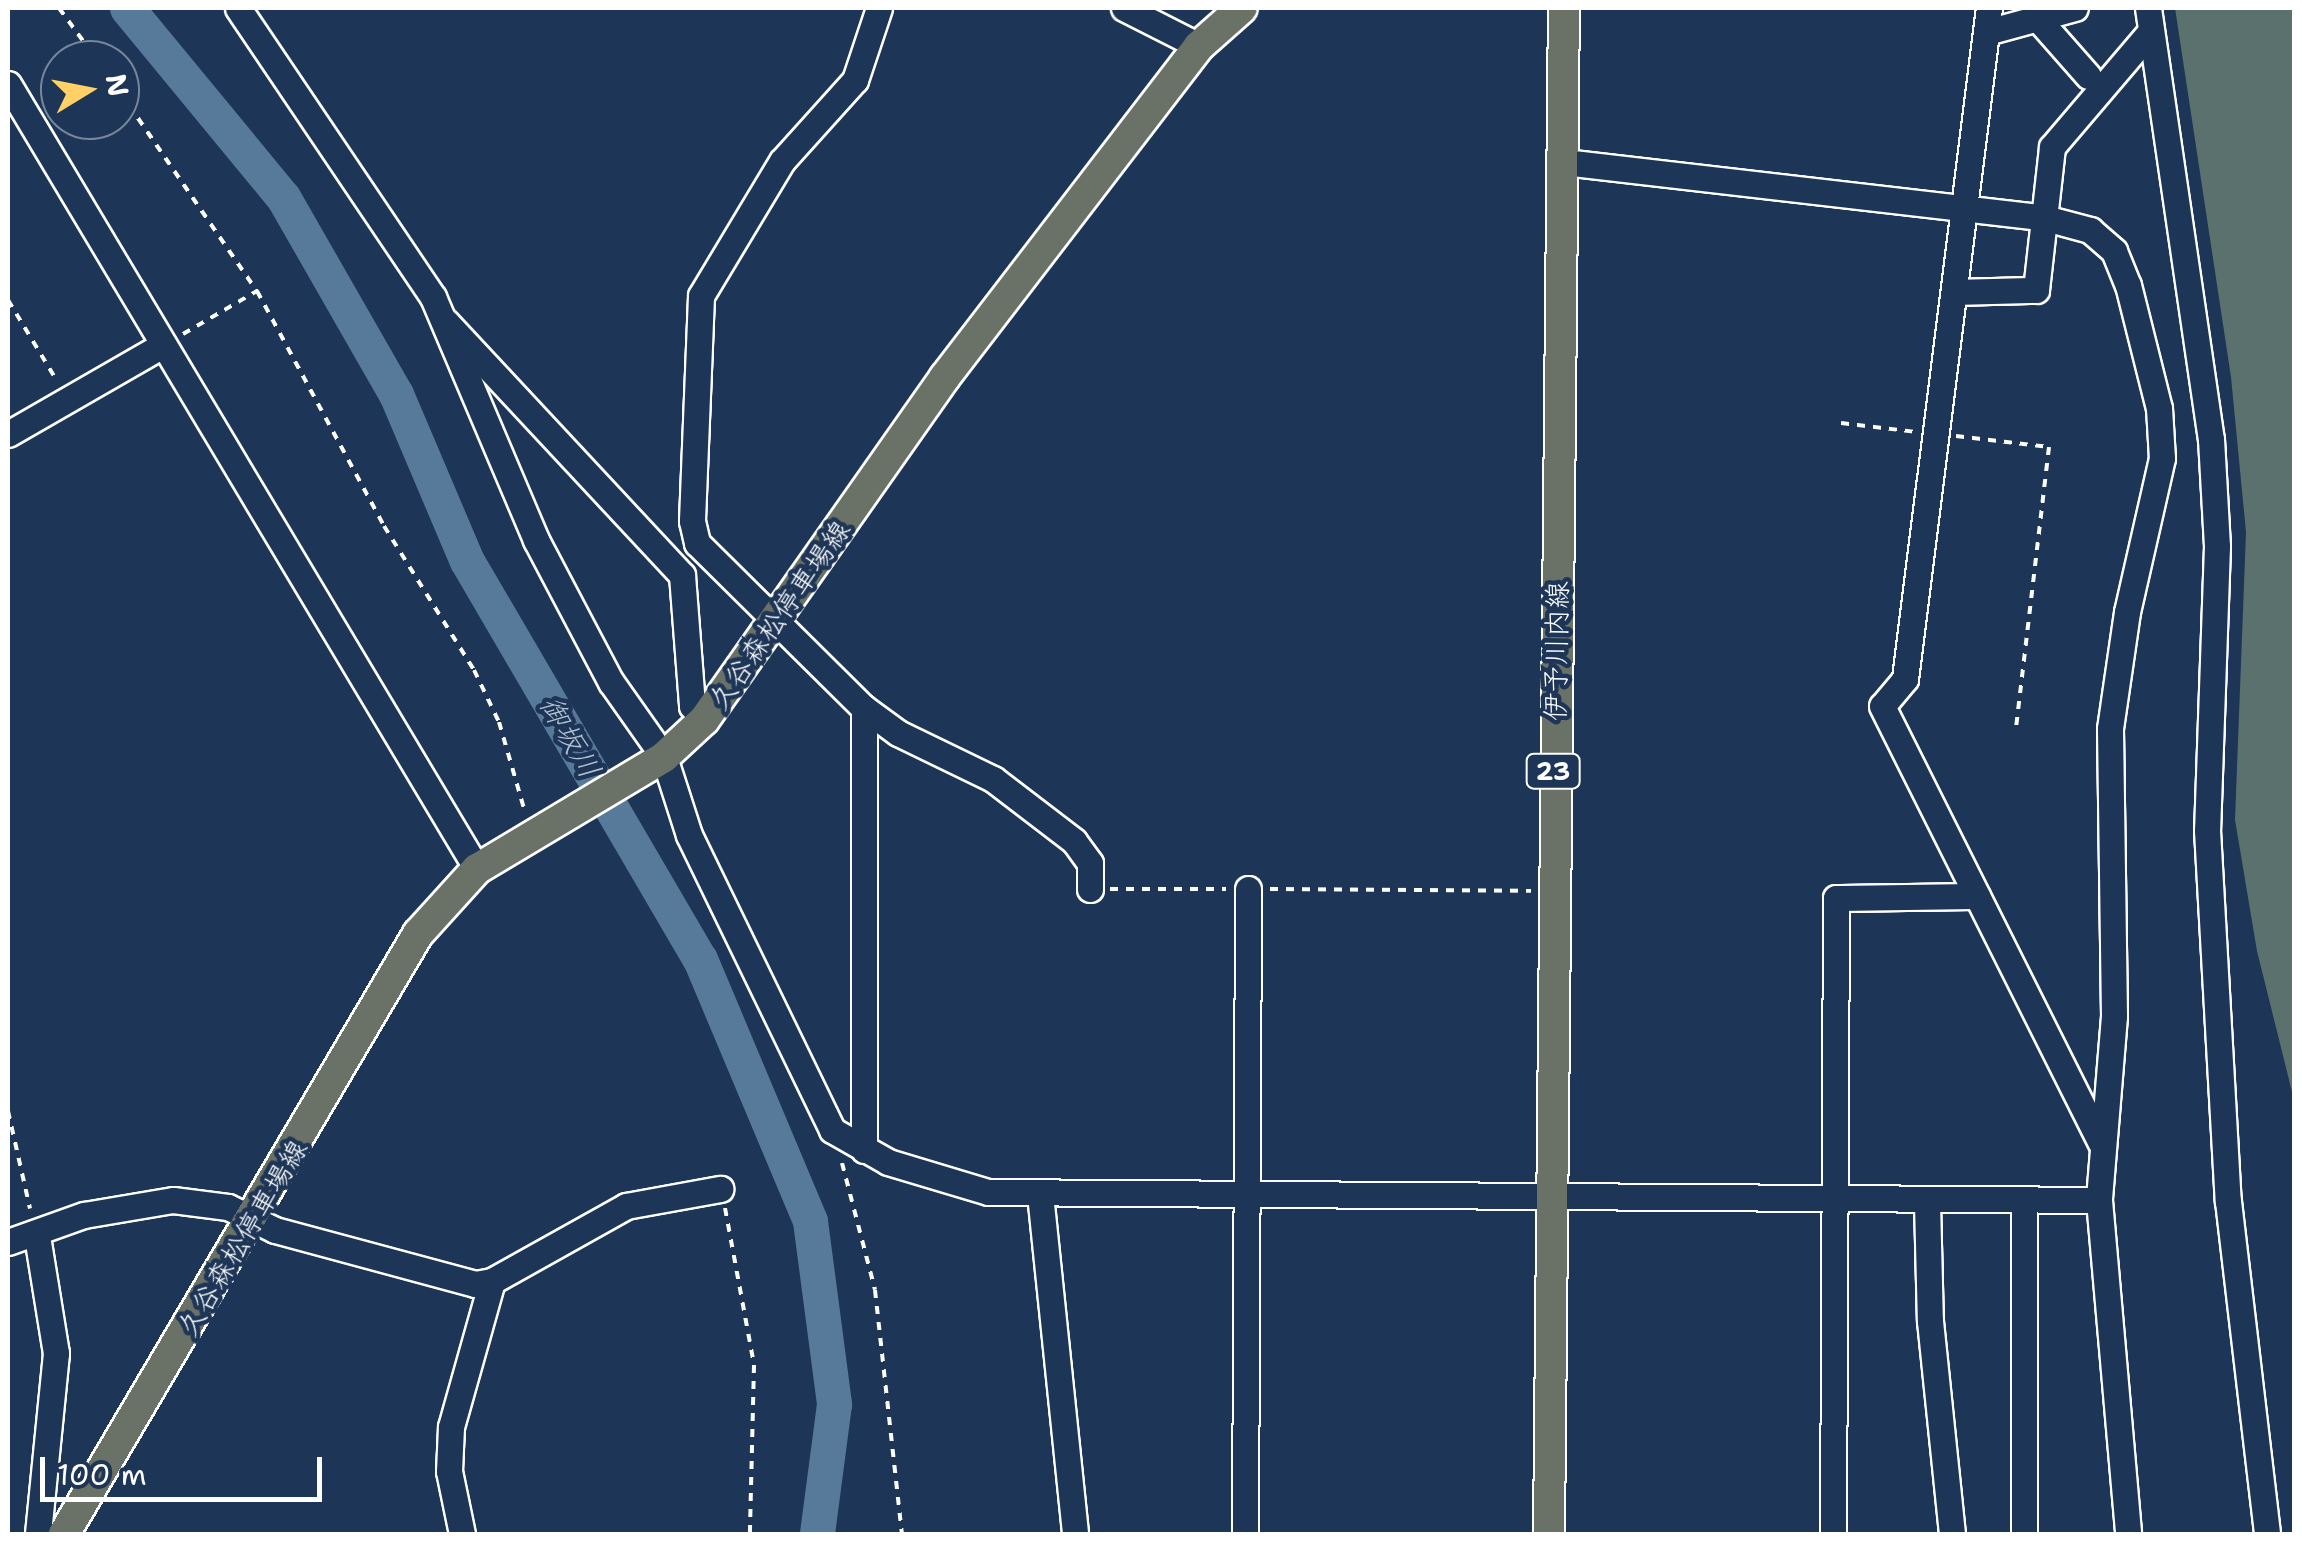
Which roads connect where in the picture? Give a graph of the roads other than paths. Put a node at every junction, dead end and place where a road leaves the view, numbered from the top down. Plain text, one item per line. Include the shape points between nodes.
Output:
1 (238, 8) edge
2 (878, 8) edge
3 (1124, 8) edge
4 (1242, 8) edge
5 (1564, 8) edge
6 (2075, 8) edge
7 (2038, 19) junction
8 (1988, 20) edge
9 (2149, 20) edge
10 (1200, 46) junction
11 (2088, 76) dead end
12 (8, 84) edge
13 (1564, 162) junction
14 (1965, 208) junction
15 (2044, 218) junction
16 (1957, 292) junction
17 (442, 318) junction
18 (161, 346) junction
19 (8, 434) edge
20 (776, 622) junction
21 (864, 708) junction
22 (704, 720) junction
23 (658, 761) junction
24 (477, 869) junction
25 (1090, 889) road end
26 (1248, 889) road end
27 (1977, 896) junction
28 (2101, 1143) junction
29 (864, 1150) junction
30 (720, 1189) road end
31 (1550, 1193) junction
32 (1040, 1194) junction
33 (1248, 1195) junction
34 (1835, 1200) junction
35 (2098, 1200) junction
36 (2024, 1201) junction
37 (1927, 1202) junction
38 (255, 1219) junction
39 (37, 1236) junction
40 (8, 1242) edge
41 (492, 1280) junction
42 (38, 1534) edge
43 (64, 1534) edge
44 (462, 1534) edge
45 (1075, 1534) edge
46 (1244, 1534) edge
47 (1549, 1534) edge
48 (1833, 1534) edge
49 (1952, 1534) edge
50 (2024, 1534) edge
51 (2128, 1534) edge
52 (2267, 1534) edge

1 - 17 street via 380,209
2 - 20 street via 855,80 782,162 716,265 697,317 697,543
3 - 10 street
4 - 10 main road, 久谷森松停車場線
5 - 13 main road, 伊予川内線 / 23
6 - 7 street
7 - 8 street
7 - 11 street
8 - 14 street
9 - 15 street via 2052,147
9 - 52 street via 2211,439 2217,546 2206,830 2228,1200
10 - 20 main road, 久谷森松停車場線 via 945,377
12 - 18 street
13 - 14 street
13 - 31 main road, 伊予川内線 / 23
14 - 15 street
14 - 16 street
15 - 16 street via 2036,290
15 - 28 street via 2090,230 2114,250 2159,408 2154,508 2127,612 2110,730 2114,1016
16 - 27 street via 1905,679 1882,706
17 - 22 street via 682,575 692,706
17 - 23 street via 536,540
18 - 19 street
18 - 24 street
20 - 21 street
20 - 22 main road, 久谷森松停車場線
21 - 25 street via 1039,811 1090,863
21 - 29 street
22 - 23 main road, 久谷森松停車場線
23 - 24 main road, 久谷森松停車場線
23 - 29 street via 832,1130
24 - 38 main road, 久谷森松停車場線 via 418,934
26 - 33 street
27 - 28 street
27 - 34 street via 1836,898
28 - 35 street
29 - 32 street via 938,1181
30 - 41 street via 626,1206
31 - 33 street
31 - 34 street
31 - 47 main road, 伊予川内線 / 23
32 - 33 street
32 - 45 street
33 - 46 street
34 - 37 street
34 - 48 street
35 - 36 street
35 - 51 street
36 - 37 street
36 - 50 street
37 - 49 street via 1930,1321
38 - 39 street via 228,1207 173,1200 84,1215
38 - 41 street via 274,1230 475,1284
38 - 43 main road, 久谷森松停車場線
39 - 40 street
39 - 42 street via 56,1353
41 - 44 street via 451,1427 448,1472

